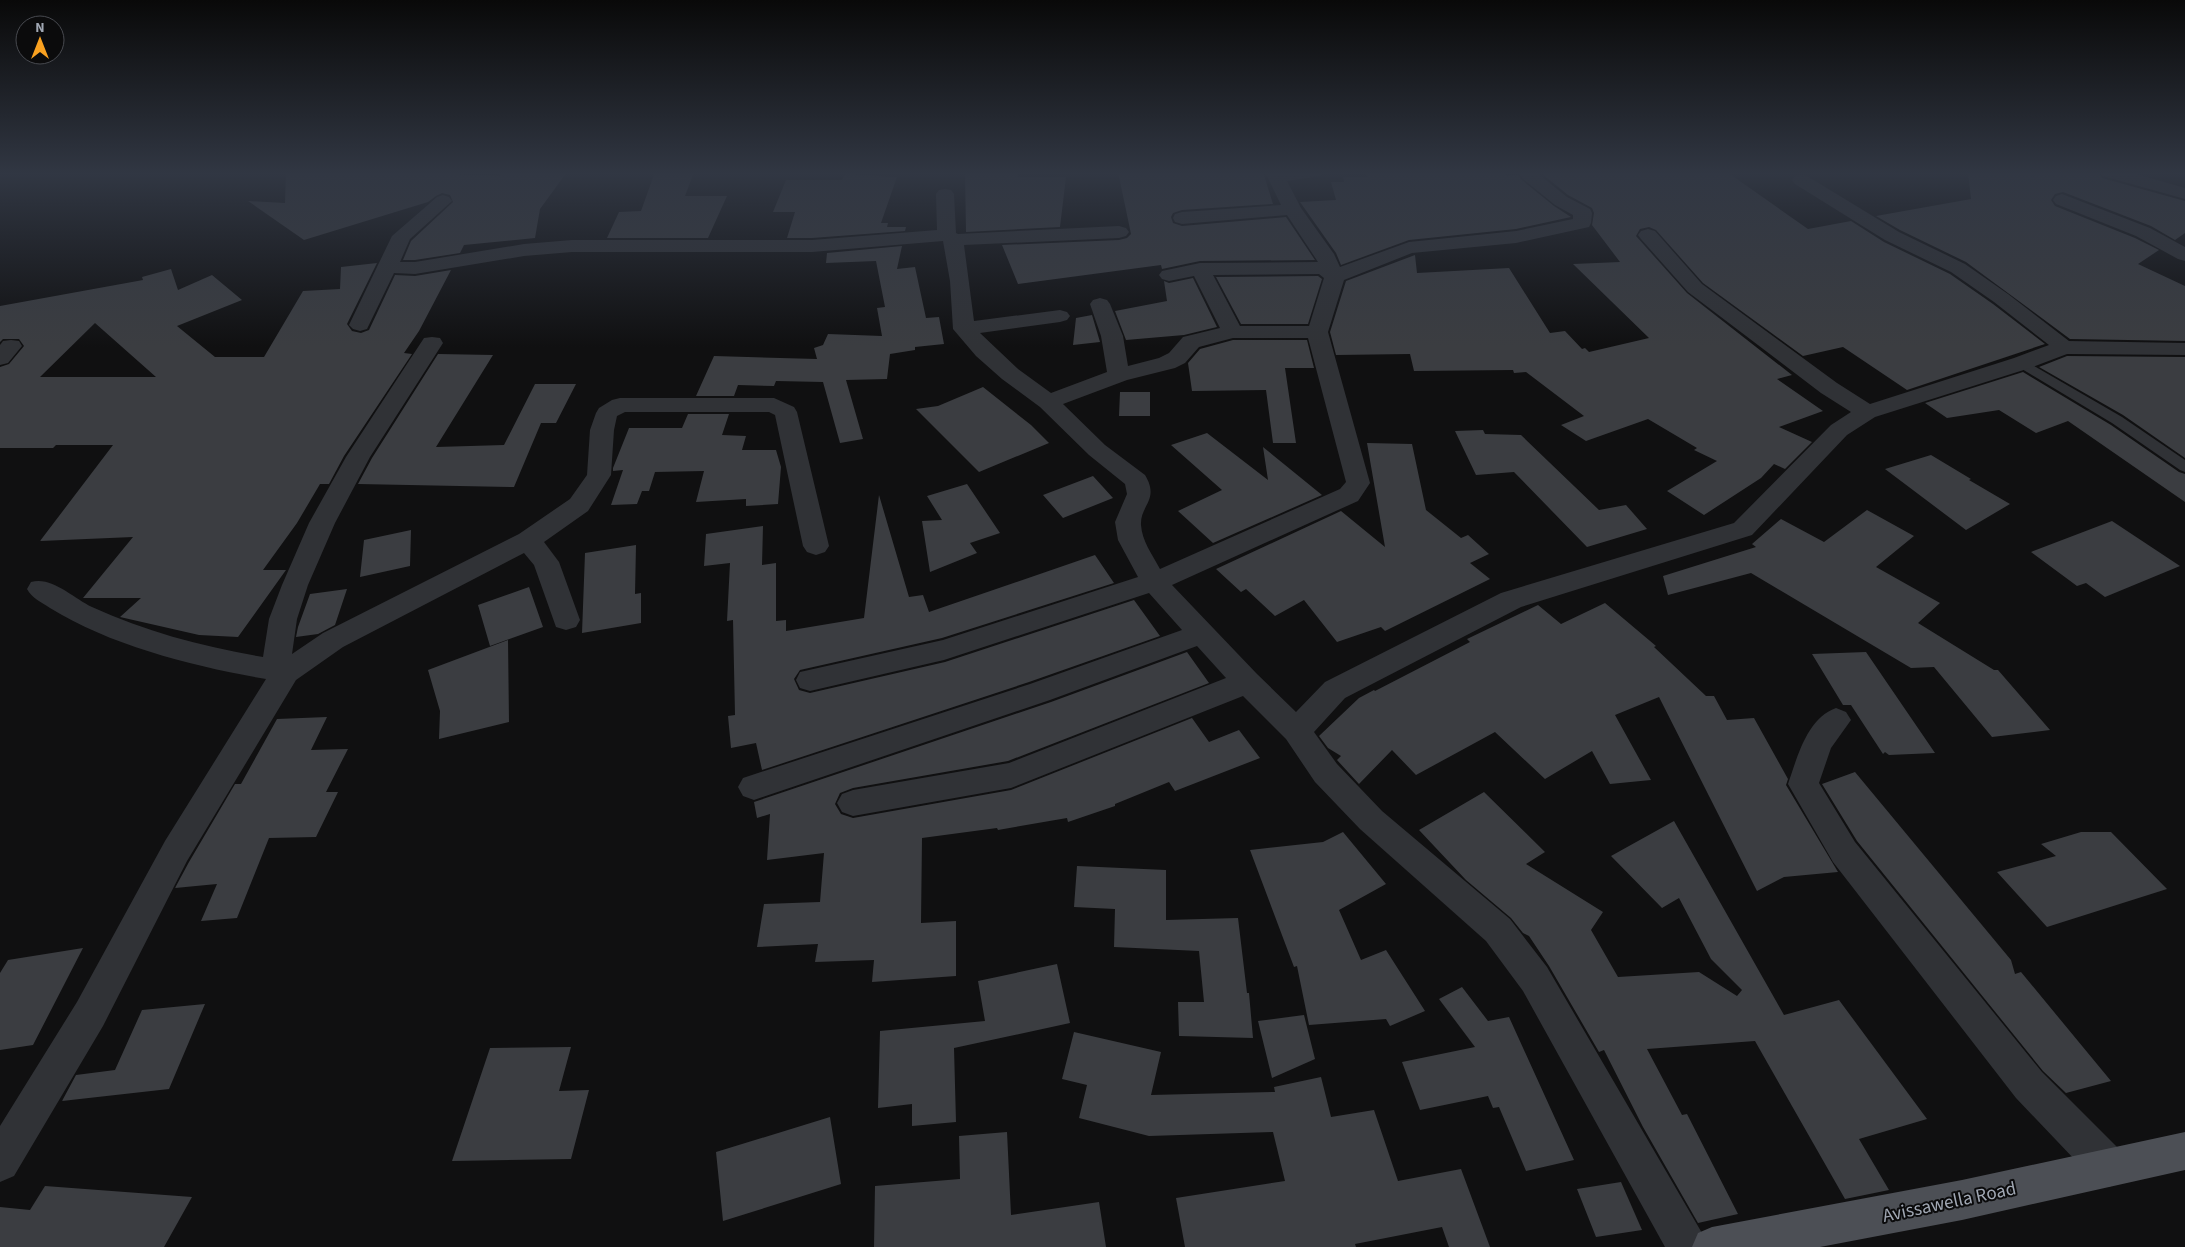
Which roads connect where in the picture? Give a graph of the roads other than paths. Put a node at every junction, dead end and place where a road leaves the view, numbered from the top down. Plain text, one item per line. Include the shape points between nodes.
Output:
1 (409, 230) edge
2 (949, 230) edge
3 (1307, 230) edge
4 (1548, 230) edge
5 (1883, 230) edge
6 (2138, 230) edge
7 (1119, 232) dead end
8 (1648, 235) dead end
9 (950, 237) junction
10 (2185, 254) edge
11 (386, 267) junction
12 (1200, 269) junction
13 (1169, 275) dead end
14 (1335, 276) junction
15 (1100, 304) dead end
16 (1060, 316) dead end
17 (360, 325) dead end
18 (964, 329) junction
19 (1233, 332) junction
20 (1317, 332) junction
21 (432, 343) dead end
22 (2064, 347) junction
23 (2185, 349) edge
24 (2022, 363) junction
25 (1120, 375) junction
26 (1048, 402) junction
27 (1867, 412) junction
28 (2185, 467) edge
29 (528, 540) junction
30 (816, 546) dead end
31 (1154, 582) junction
32 (40, 589) dead end
33 (566, 620) dead end
34 (1203, 633) junction
35 (286, 672) junction
36 (810, 680) dead end
37 (1247, 682) junction
38 (1836, 720) dead end
39 (1297, 731) junction
40 (754, 787) dead end
41 (853, 803) dead end
42 (2185, 1151) edge
43 (0, 1162) edge
44 (2109, 1167) junction
45 (1712, 1247) edge

1 - 11 street via 402,236
2 - 9 street
3 - 14 street
4 - 14 street via 1516,237 1409,248
5 - 22 street via 1958,268
6 - 10 street
7 - 9 street
8 - 27 street via 1696,288 1821,383
9 - 11 street via 812,246 572,246 524,250 415,268
9 - 18 street via 960,281
11 - 17 street
12 - 13 street
12 - 14 street via 1324,268
12 - 19 street
14 - 20 street
15 - 25 street via 1112,336
16 - 18 street
18 - 26 street via 1010,374
19 - 20 street
19 - 25 street via 1191,342 1177,358 1167,363
20 - 31 street via 1358,483 1349,495
21 - 35 street via 358,457 322,522 294,585 283,619 277,658
22 - 23 street
22 - 24 street
24 - 27 street
24 - 28 lane via 2117,420
25 - 26 street
26 - 31 street via 1097,450 1136,481 1139,494 1128,522 1131,540
27 - 39 street via 1839,430 1743,529 1510,600 1335,690
29 - 30 street via 579,505 599,475 602,430 607,413 620,405 774,405 786,412
29 - 33 street via 546,562
29 - 35 street via 333,640
31 - 34 street
31 - 36 street via 944,650
32 - 35 street via 82,614 144,638 236,664
34 - 37 street
34 - 40 street via 1040,692
35 - 43 street via 176,851 90,1014
37 - 39 street
37 - 41 street via 1011,775
38 - 44 street via 1818,743 1802,784 1844,852 2029,1085
39 - 45 street via 1326,773 1371,820 1498,930 1535,979
42 - 44 main road, Avissawella Road
44 - 45 main road, Avissawella Road via 1962,1200

